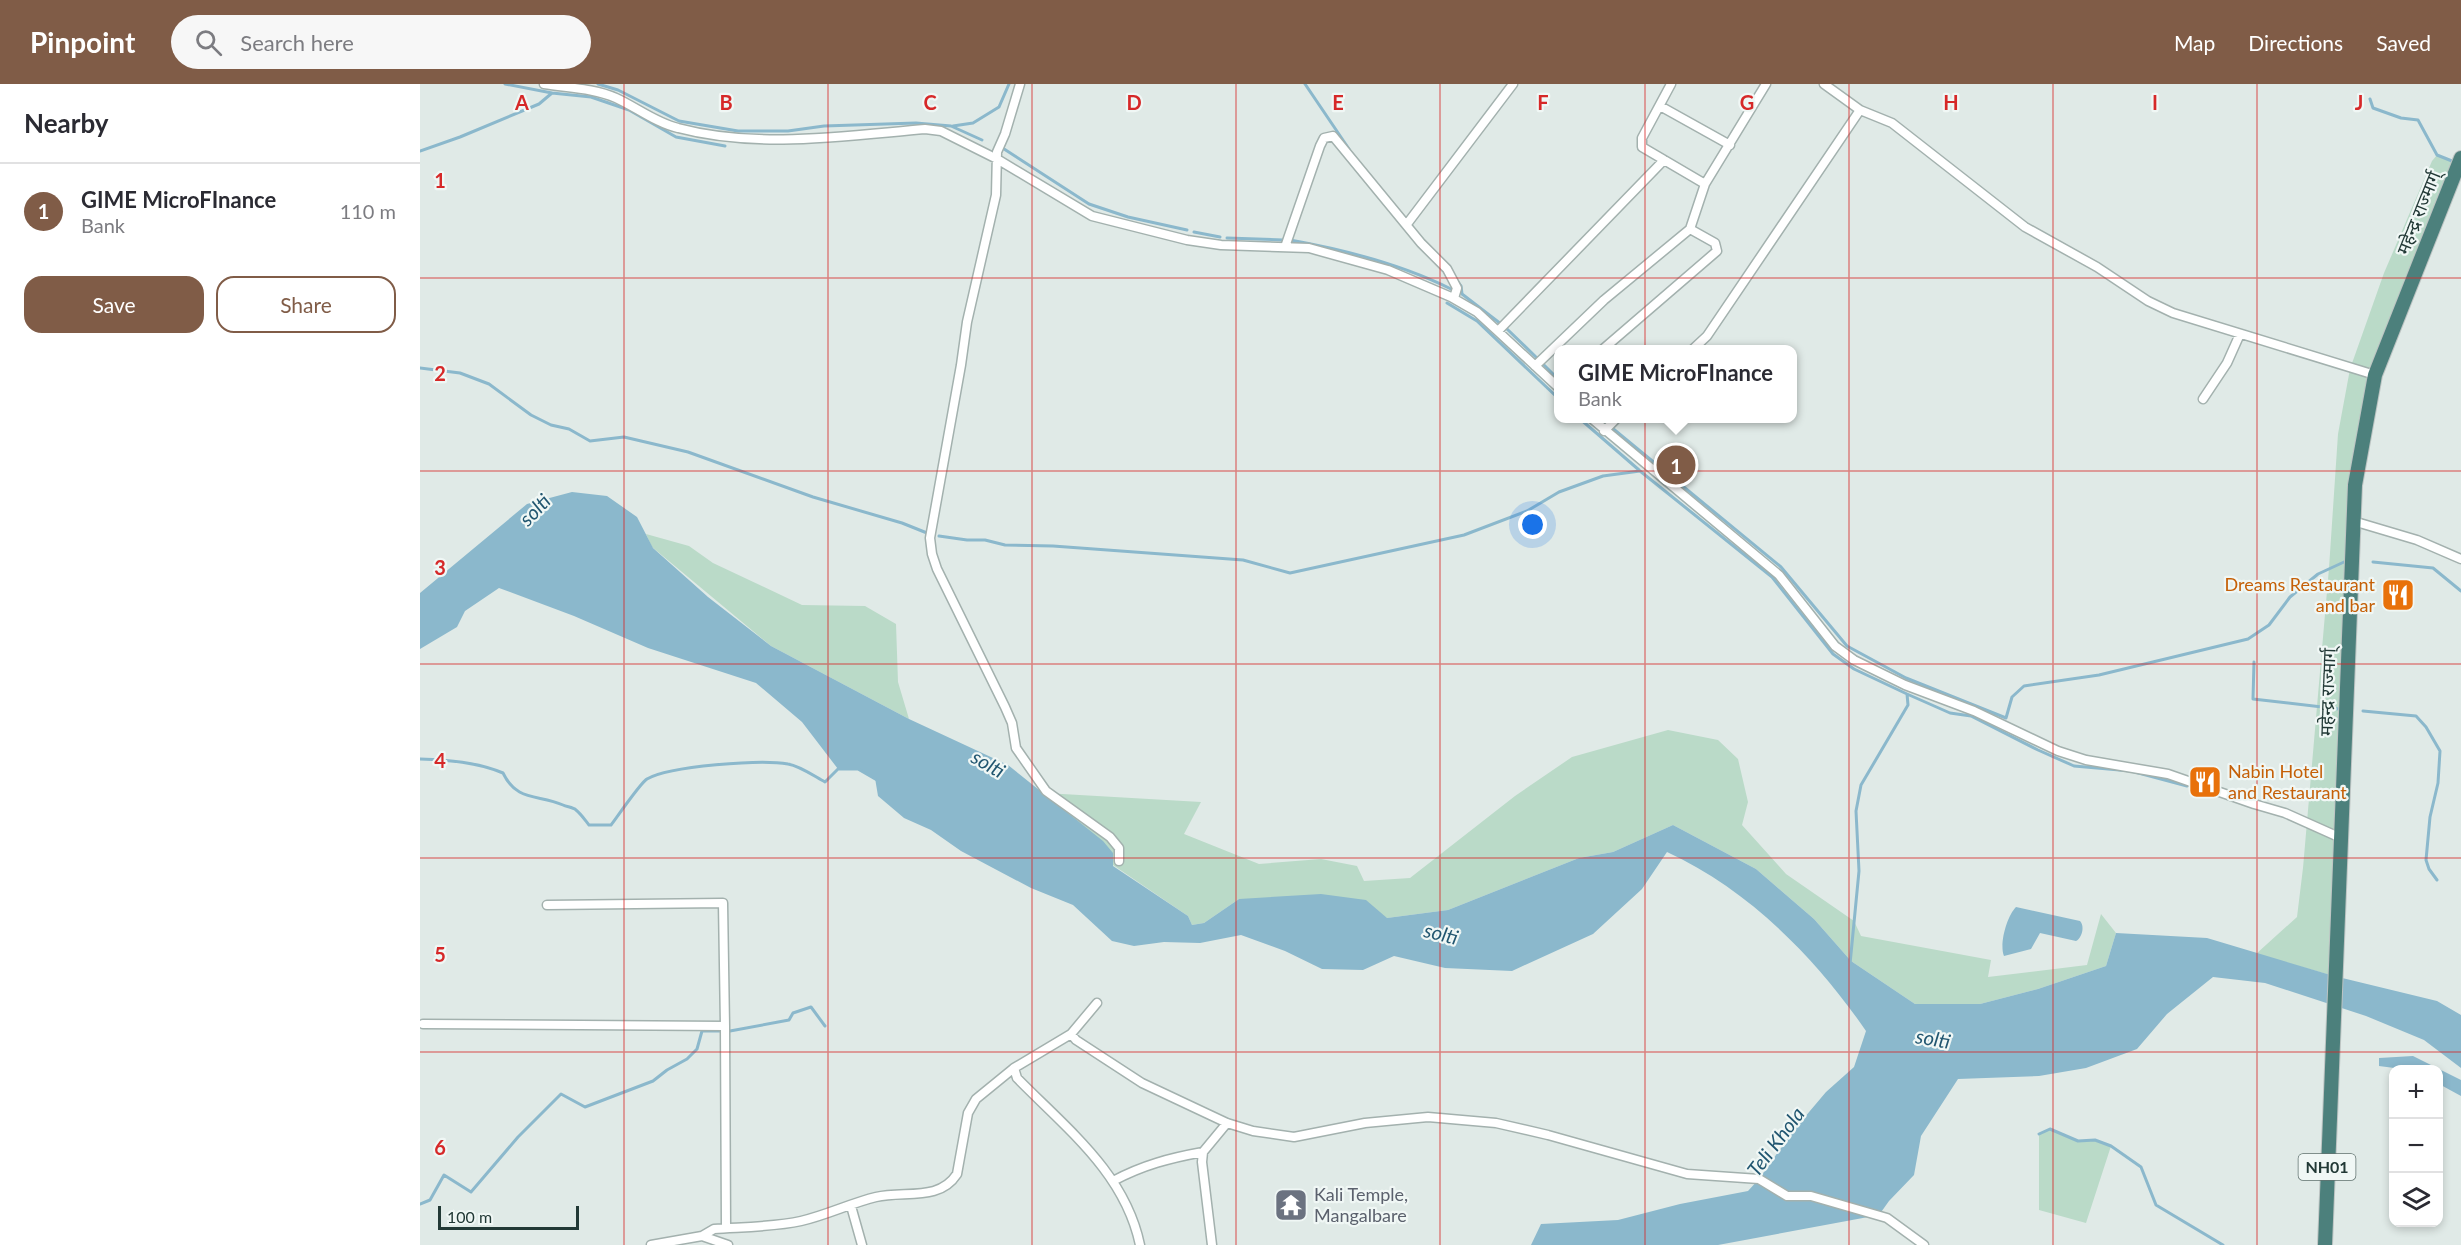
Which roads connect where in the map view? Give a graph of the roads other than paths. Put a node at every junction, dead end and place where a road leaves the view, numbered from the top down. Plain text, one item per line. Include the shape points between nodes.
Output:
1 (544, 84) edge
2 (1020, 84) edge
3 (1513, 84) edge
4 (1671, 84) edge
5 (1766, 84) edge
6 (1824, 84) edge
7 (1660, 106) junction
8 (1860, 110) junction
9 (1730, 145) junction
10 (2461, 158) edge
11 (997, 159) junction
12 (1664, 160) junction
13 (1705, 184) junction
14 (1407, 224) junction
15 (1690, 229) junction
16 (1284, 247) junction
17 (1454, 298) junction
18 (1498, 331) junction
19 (2240, 334) junction
20 (1557, 345) edge
21 (1608, 345) edge
22 (1697, 345) edge
23 (1554, 348) edge
24 (1535, 366) junction
25 (2374, 375) junction
26 (1554, 383) edge
27 (2203, 399) dead end
28 (1596, 423) edge
29 (1612, 423) edge
30 (1604, 430) junction
31 (2353, 521) junction
32 (2461, 559) edge
33 (2341, 838) junction
34 (1119, 861) dead end
35 (548, 904) dead end
36 (1097, 1003) dead end
37 (423, 1024) dead end
38 (725, 1026) junction
39 (1071, 1034) junction
40 (1014, 1068) junction
41 (1227, 1123) junction
42 (1203, 1152) junction
43 (1113, 1181) junction
44 (851, 1206) junction
45 (726, 1228) junction
46 (702, 1236) junction
47 (651, 1245) edge
48 (728, 1245) edge
49 (861, 1245) edge
50 (1140, 1245) edge
51 (1212, 1245) edge
52 (1924, 1245) edge
53 (2325, 1245) edge

1 - 11 street via 614,97 675,128 713,135 792,139 925,129 941,131
2 - 11 street
3 - 14 street
4 - 7 street
5 - 9 street
6 - 8 street
7 - 9 street
7 - 12 street via 1641,143
8 - 19 street via 1892,123 2025,227 2148,301
8 - 22 street
9 - 13 street
10 - 25 highway, महेन्द्र राज्मार्ग् / NH01
11 - 16 street via 1092,216 1187,240
11 - 34 street via 996,195 967,322 932,523 932,554 1012,723 1016,748 1046,791 1110,837 1119,848
12 - 13 street
12 - 18 street
13 - 15 street
14 - 16 street via 1333,136 1327,136
14 - 17 street via 1448,269 1457,288
15 - 20 street via 1604,300
15 - 21 street via 1715,243 1717,251
16 - 17 street via 1309,248 1388,270
17 - 18 street
18 - 24 street
19 - 25 street
19 - 27 street via 2227,363
23 - 24 street
24 - 26 street
25 - 31 highway, महेन्द्र राज्मार्ग् / NH01 via 2355,485
28 - 30 street
29 - 30 street
30 - 33 street via 1779,575 1835,646 1854,660 2058,751 2086,760 2168,774 2285,813
31 - 32 street via 2417,540
31 - 33 highway, महेन्द्र राज्मार्ग् / NH01
33 - 53 highway, महेन्द्र राज्मार्ग् / NH01
35 - 38 street via 723,903
36 - 39 street
37 - 38 street
38 - 45 street
39 - 40 street
39 - 41 street via 1142,1083
40 - 43 street via 1017,1078 1105,1167
40 - 44 street via 971,1105 953,1181 931,1192 876,1197
41 - 42 street
41 - 52 street via 1294,1137 1365,1123 1428,1117 1496,1123 1680,1173 1759,1179 1787,1196 1811,1196 1887,1218
42 - 43 street via 1159,1160
42 - 51 street
43 - 50 street via 1131,1214
44 - 45 street via 800,1222
44 - 49 street
45 - 46 street
46 - 47 street
46 - 48 street

